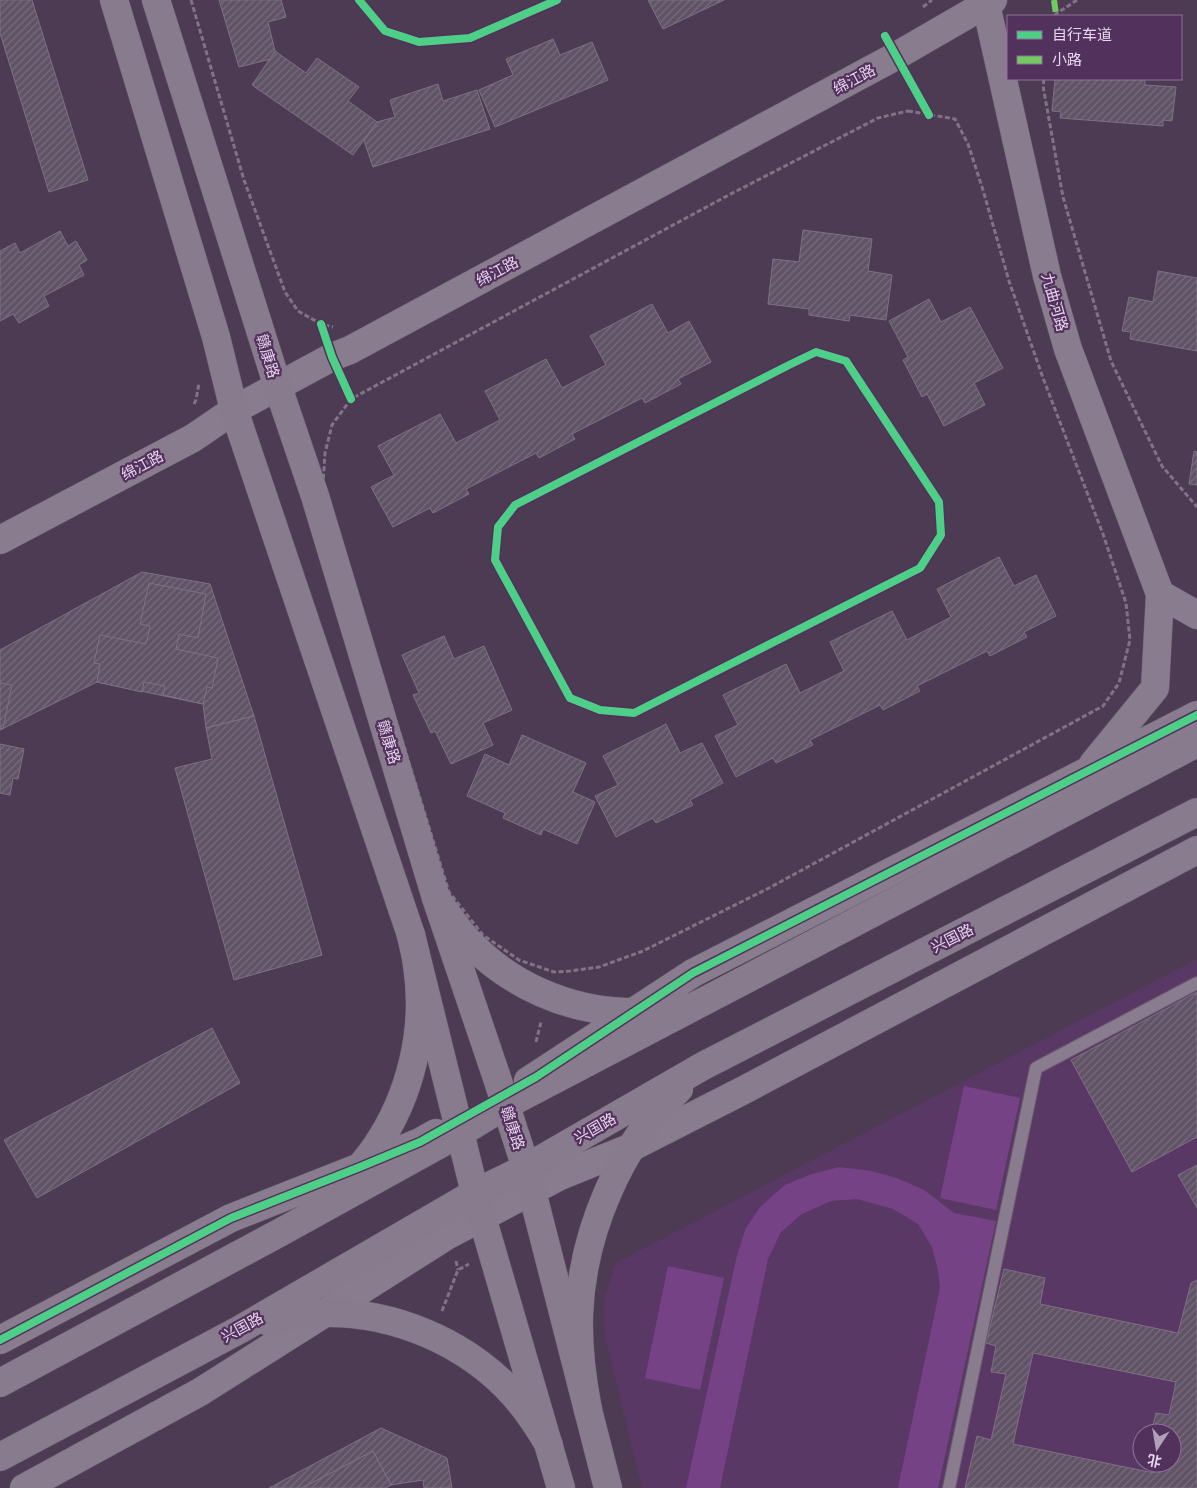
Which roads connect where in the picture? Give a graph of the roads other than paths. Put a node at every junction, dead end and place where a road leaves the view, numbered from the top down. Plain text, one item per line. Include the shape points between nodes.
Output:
1 (114, 0) edge
2 (156, 0) edge
3 (988, 1) edge
4 (278, 387) junction
5 (234, 410) junction
6 (0, 540) edge
7 (1160, 594) junction
8 (1197, 615) edge
9 (1197, 715) edge
10 (1197, 743) edge
11 (1087, 772) junction
12 (1197, 812) edge
13 (1197, 850) edge
14 (436, 898) junction
15 (411, 935) junction
16 (1197, 983) edge
17 (712, 997) junction
18 (636, 1012) junction
19 (703, 1066) junction
20 (504, 1100) junction
21 (458, 1127) junction
22 (632, 1147) junction
23 (360, 1168) junction
24 (529, 1179) junction
25 (478, 1205) junction
26 (281, 1232) junction
27 (322, 1313) junction
28 (239, 1330) junction
29 (0, 1340) edge
30 (0, 1383) edge
31 (588, 1410) junction
32 (549, 1445) junction
33 (0, 1457) edge
34 (24, 1488) edge
35 (561, 1488) edge
36 (608, 1488) edge
37 (949, 1488) edge

1 - 5 main road via 216,337
2 - 4 main road, 赣康路
3 - 4 street, 绵江路 via 887,61
3 - 7 street, 九曲河路 via 1047,276 1068,349
4 - 5 street, 绵江路
4 - 14 main road, 赣康路 via 315,496
5 - 6 street, 绵江路 via 193,438
5 - 15 main road
7 - 8 street
7 - 11 street via 1155,688
9 - 11 street
10 - 17 main road
11 - 18 street via 693,972
12 - 19 main road, 兴国路
13 - 22 street
14 - 18 main road via 470,944 515,979 567,1002 596,1009
14 - 20 main road, 赣康路
15 - 21 main road
15 - 23 main road via 420,997 413,1061 391,1121
16 - 37 lane via 1036,1068
17 - 18 main road via 684,1006
17 - 20 main road
18 - 20 street
19 - 22 main road via 676,1091
19 - 24 main road, 兴国路
20 - 21 main road
20 - 24 main road, 赣康路
21 - 23 street
21 - 25 main road
21 - 26 main road
22 - 24 street via 560,1176
22 - 31 main road via 598,1216 582,1283 579,1347
23 - 26 main road via 333,1196
23 - 29 street via 231,1218
24 - 25 main road, 兴国路
24 - 31 main road, 赣康路
25 - 27 street via 448,1235
25 - 28 main road, 兴国路
25 - 32 main road
26 - 30 main road
27 - 28 main road via 276,1319
27 - 32 main road via 354,1314 413,1328 468,1355 514,1395
27 - 34 street via 200,1392
28 - 33 main road, 兴国路
31 - 36 main road, 赣康路
32 - 35 main road

